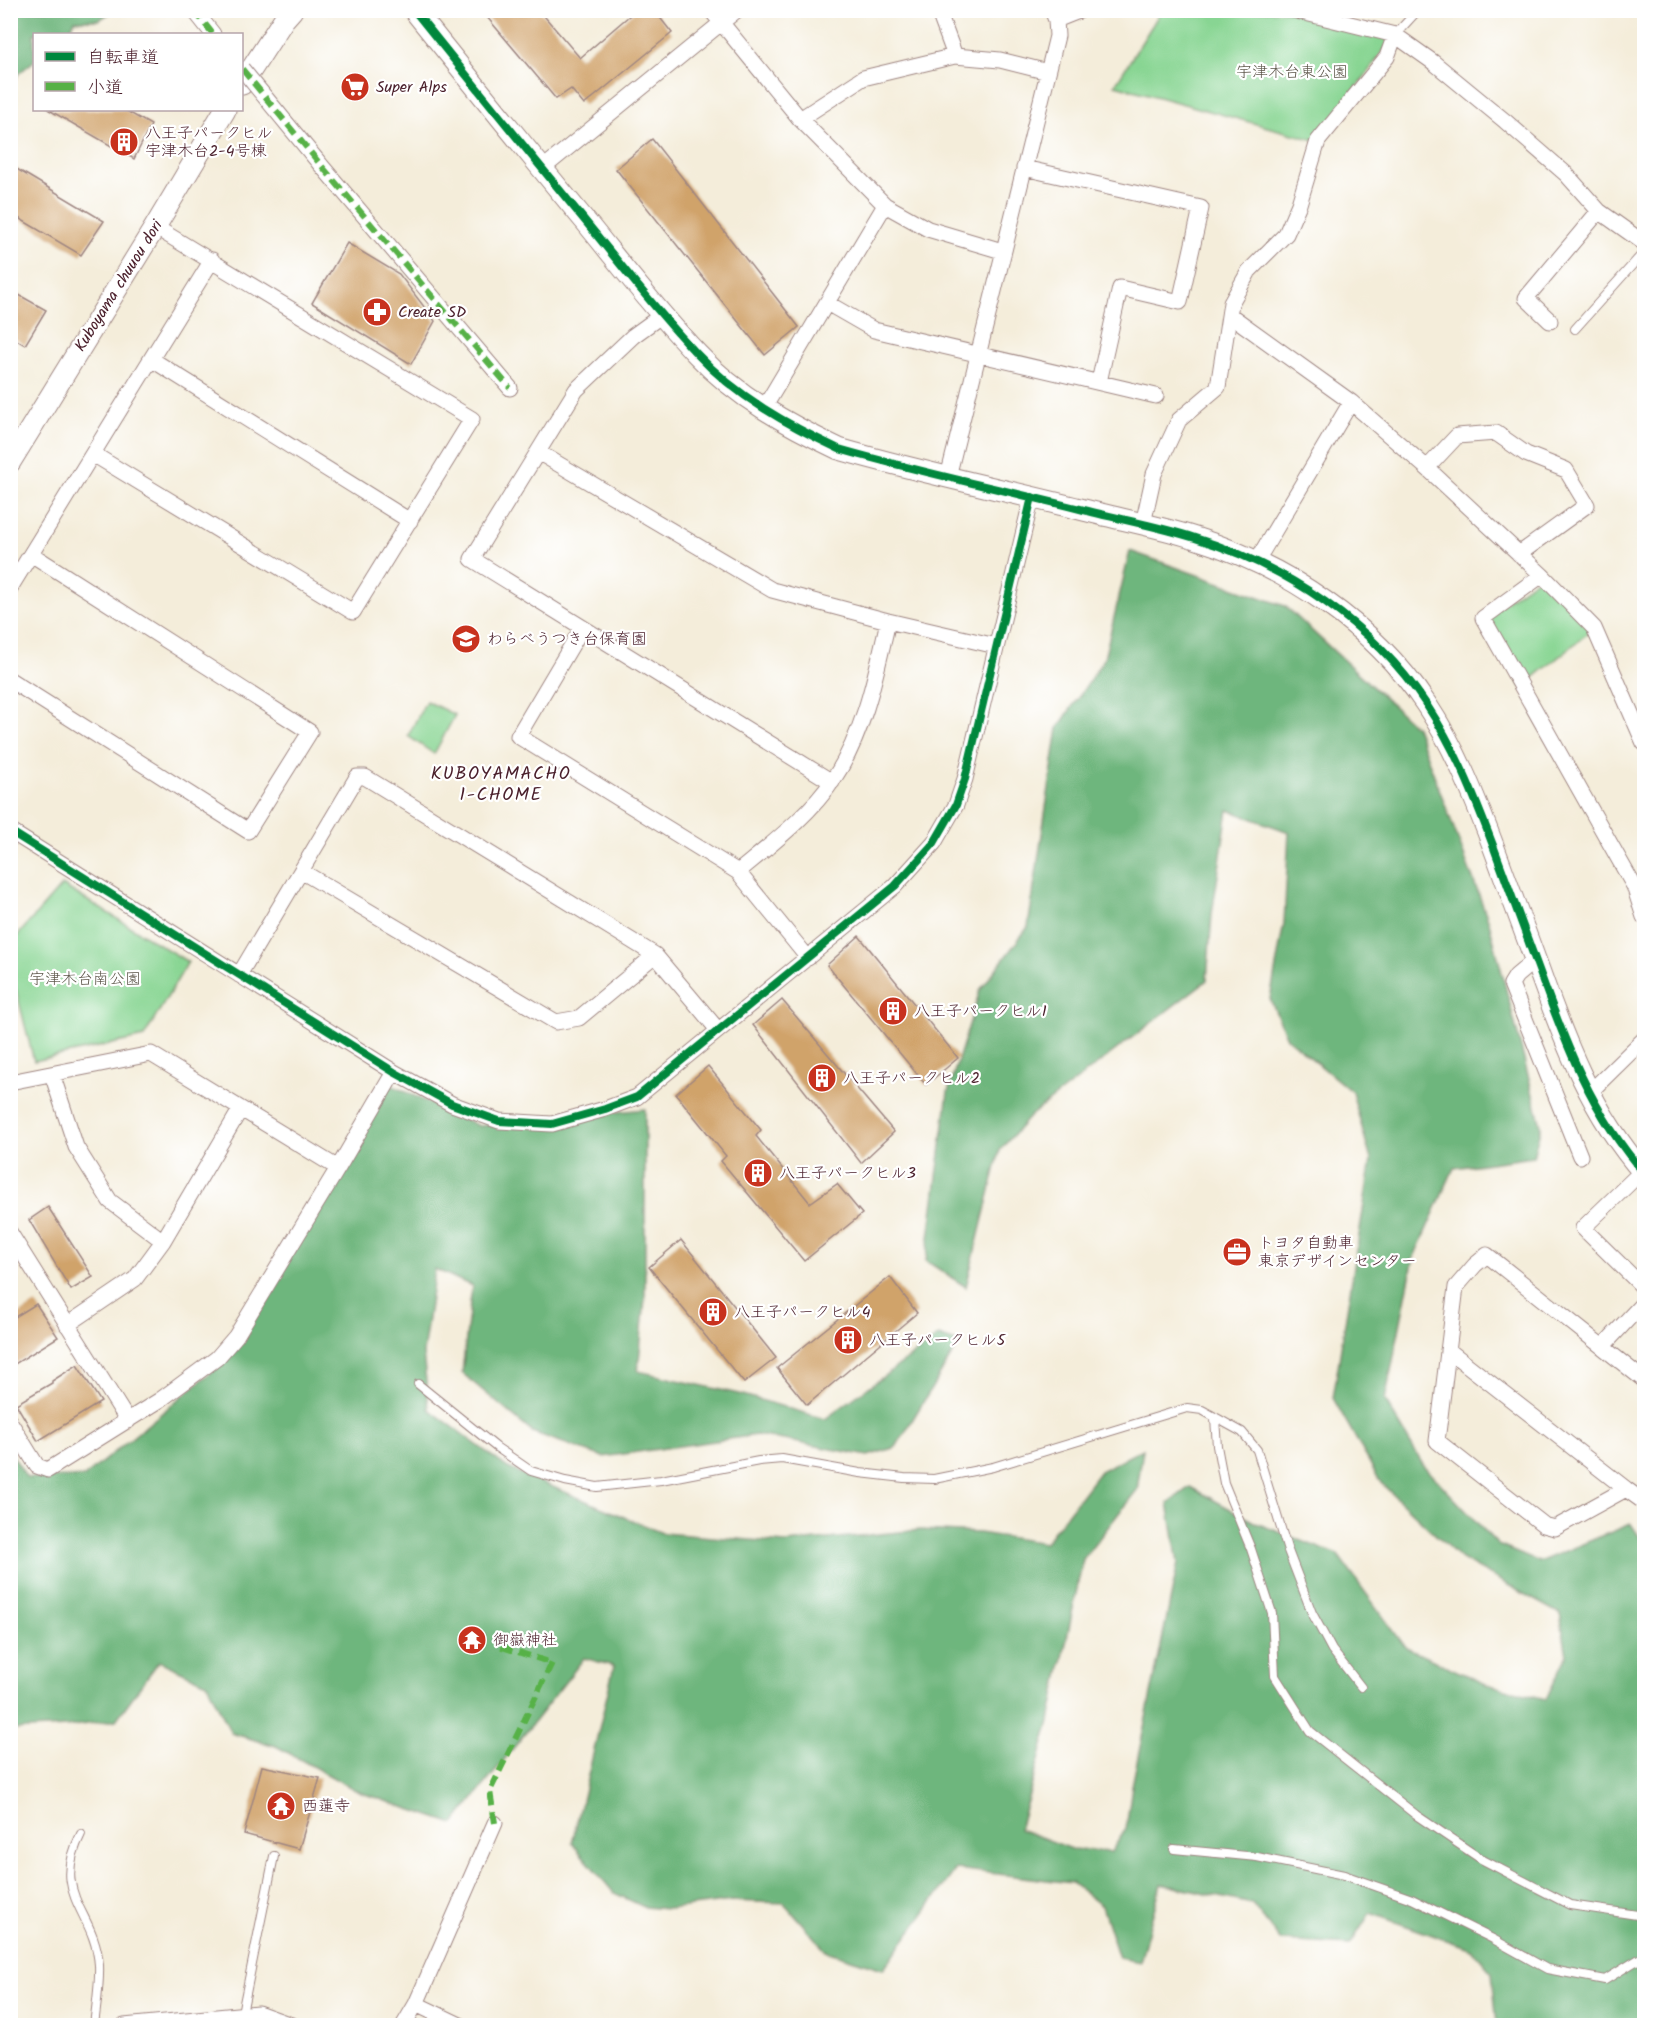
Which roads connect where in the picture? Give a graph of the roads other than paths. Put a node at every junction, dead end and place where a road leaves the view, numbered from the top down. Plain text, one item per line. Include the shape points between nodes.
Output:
1 (194, 10) edge
2 (292, 10) edge
3 (414, 10) edge
4 (737, 10) edge
5 (938, 10) edge
6 (1081, 10) edge
7 (1293, 10) edge
8 (1418, 10) edge
9 (1320, 13) edge
10 (1054, 15) edge
11 (716, 16) edge
12 (212, 33) edge
13 (1395, 35) junction
14 (955, 56) junction
15 (243, 70) edge
16 (1048, 72) junction
17 (243, 82) edge
18 (224, 111) edge
19 (800, 119) junction
20 (1024, 168) junction
21 (542, 169) junction
22 (885, 205) junction
23 (1599, 211) junction
24 (155, 227) junction
25 (1644, 243) edge
26 (1002, 251) junction
27 (1644, 252) edge
28 (212, 260) junction
29 (827, 303) junction
30 (662, 315) junction
31 (1230, 315) junction
32 (1550, 321) dead end
33 (1575, 329) dead end
34 (978, 355) junction
35 (151, 359) junction
36 (1099, 382) junction
37 (510, 388) dead end
38 (1156, 396) dead end
39 (1351, 402) junction
40 (764, 408) junction
41 (538, 452) junction
42 (93, 454) junction
43 (10, 462) edge
44 (1427, 468) junction
45 (948, 477) junction
46 (1032, 497) junction
47 (410, 521) junction
48 (1143, 525) junction
49 (31, 554) junction
50 (1519, 554) junction
51 (1256, 562) junction
52 (1542, 575) junction
53 (10, 588) edge
54 (888, 621) junction
55 (582, 628) junction
56 (996, 646) junction
57 (10, 680) edge
58 (1644, 743) edge
59 (832, 782) junction
60 (10, 831) edge
61 (301, 872) junction
62 (738, 872) junction
63 (1644, 917) edge
64 (655, 955) junction
65 (808, 958) junction
66 (1535, 960) junction
67 (239, 975) junction
68 (718, 1030) junction
69 (1644, 1039) edge
70 (394, 1072) junction
71 (52, 1074) junction
72 (10, 1082) edge
73 (1589, 1094) junction
74 (240, 1110) junction
75 (1581, 1156) dead end
76 (338, 1168) junction
77 (1643, 1172) edge
78 (10, 1233) edge
79 (163, 1241) junction
80 (1644, 1288) edge
81 (1644, 1302) edge
82 (67, 1325) junction
83 (1603, 1346) junction
84 (1448, 1350) junction
85 (1644, 1380) edge
86 (418, 1384) dead end
87 (1215, 1419) junction
88 (128, 1421) junction
89 (10, 1422) edge
90 (1626, 1489) junction
91 (1644, 1502) edge
92 (1361, 1687) dead end
93 (495, 1823) dead end
94 (81, 1834) dead end
95 (1174, 1849) dead end
96 (274, 1856) dead end
97 (1644, 1916) edge
98 (1644, 1956) edge
99 (416, 2004) junction
100 (242, 2013) junction
101 (94, 2025) edge
102 (128, 2025) edge
103 (294, 2025) edge
104 (403, 2025) edge
105 (462, 2025) edge

1 - 12 street
2 - 17 street
3 - 21 street
4 - 11 street
5 - 14 street
6 - 10 street
7 - 9 street
8 - 13 lane
9 - 13 street
10 - 16 street via 1057,36
11 - 19 street
11 - 21 street
13 - 23 street via 1505,121 1566,174
13 - 31 street via 1387,57 1318,141 1286,234 1249,271 1231,303
14 - 16 street via 1000,60
14 - 19 street via 863,78
15 - 37 street, bridge
16 - 20 street
18 - 24 street, Kuboyama chuuou dori
19 - 22 street
20 - 26 street
20 - 36 street via 1201,208 1180,302 1120,288
21 - 30 street
22 - 26 street via 928,229
22 - 29 street
23 - 25 street
23 - 32 street via 1526,298
24 - 28 street
24 - 43 street, Kuboyama chuuou dori
26 - 34 street
27 - 33 lane
28 - 35 street
28 - 47 street via 472,419
29 - 34 street via 874,330
29 - 40 street
30 - 40 street via 698,355
30 - 41 street via 633,336 576,390
31 - 39 street
31 - 48 street via 1218,387 1179,420 1154,474
34 - 36 street
34 - 45 street
35 - 42 street
35 - 47 street
36 - 38 street
39 - 44 street
39 - 51 street
40 - 45 street via 839,449
41 - 54 street via 772,590
41 - 55 street via 472,559
42 - 47 street via 353,612
42 - 49 street
44 - 50 street
44 - 50 street via 1457,436 1496,433 1526,454 1566,470 1587,504
45 - 46 street
46 - 48 street
46 - 56 street
48 - 51 street via 1196,538
49 - 53 street
49 - 57 street via 310,732 248,831
50 - 52 street
51 - 66 street via 1288,578 1359,628 1425,703 1471,788
52 - 58 street via 1594,628
52 - 63 street via 1483,618 1634,886
54 - 56 street
54 - 59 street via 854,745
55 - 59 street
55 - 62 street via 518,736
56 - 65 street via 965,779 956,805 934,843 895,886
59 - 62 street via 794,824
60 - 67 street
61 - 64 street via 556,1022 579,1018
61 - 64 street via 357,777 365,777
61 - 67 street
62 - 65 street
64 - 68 street
65 - 68 street
66 - 73 street
66 - 75 street via 1511,984
67 - 70 street
68 - 70 street via 637,1097 552,1124 499,1121 452,1104
69 - 73 street
70 - 76 street
71 - 72 street
71 - 74 street via 151,1054
71 - 79 street via 76,1147 110,1201
73 - 77 street
74 - 76 street
74 - 79 street
76 - 88 street via 236,1336 217,1358
77 - 80 street via 1583,1228
78 - 82 street
79 - 82 street via 135,1279
81 - 83 street
82 - 88 street
83 - 84 street via 1487,1255 1456,1287
83 - 85 street
84 - 90 street
84 - 90 street via 1437,1441 1535,1518 1555,1528
86 - 87 lane via 531,1471 597,1487 782,1459 860,1473 934,1479 993,1467 1187,1408 1202,1410
87 - 92 lane via 1242,1432 1257,1450 1312,1613 1332,1650
87 - 97 lane via 1224,1482 1272,1613 1275,1676 1310,1731 1416,1815 1481,1859 1570,1905
88 - 89 street via 48,1470 37,1466
90 - 91 street
93 - 99 street
94 - 101 lane via 69,1868 72,1892 93,1939 99,1966
95 - 98 lane via 1257,1857 1344,1875 1412,1899 1546,1969 1605,1980
96 - 100 lane
99 - 104 street
99 - 105 street
100 - 102 street
100 - 103 street via 258,2013

